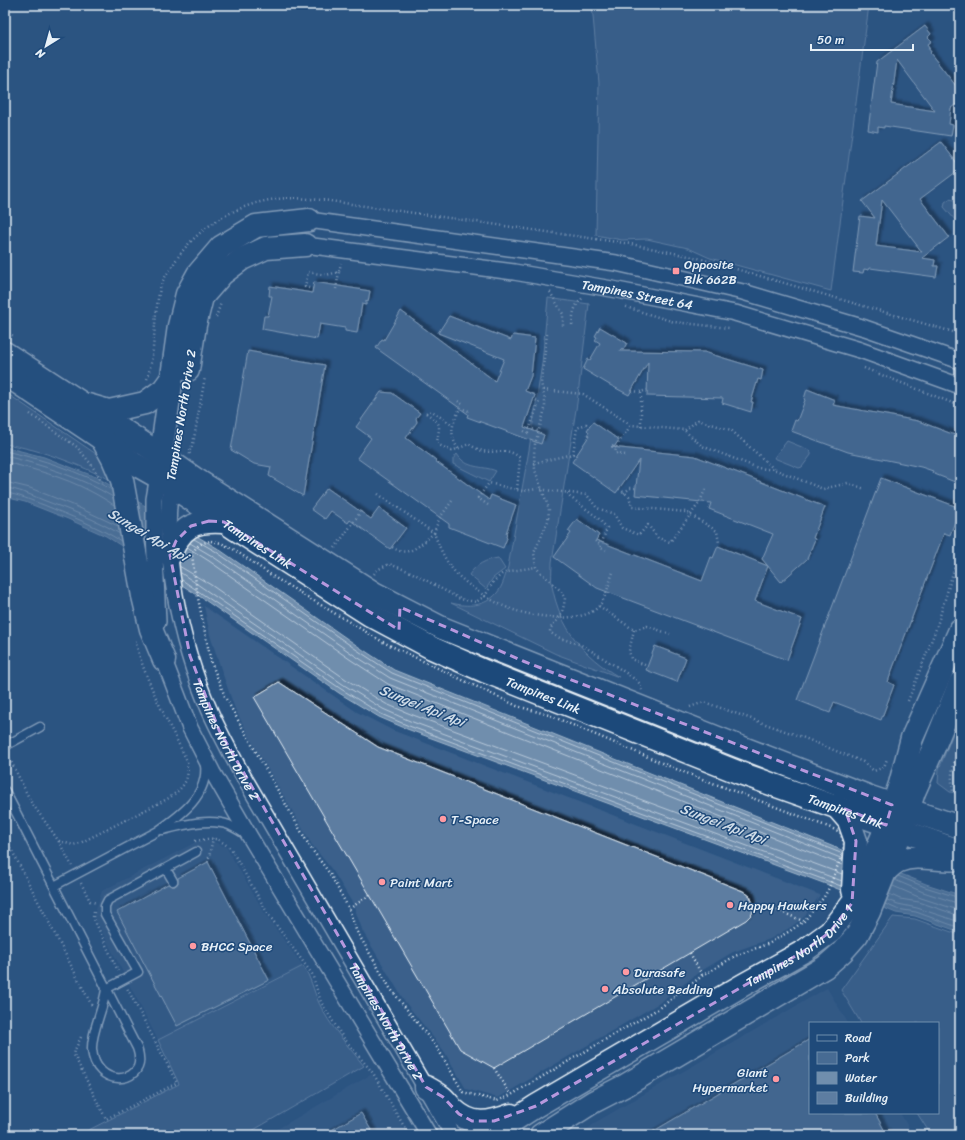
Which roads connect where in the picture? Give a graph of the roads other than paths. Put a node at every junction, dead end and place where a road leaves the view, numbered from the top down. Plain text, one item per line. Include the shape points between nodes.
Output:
1 (309, 220) joint
2 (305, 245) joint
3 (11, 346) edge
4 (960, 361) edge
5 (5, 374) edge
6 (171, 379) junction
7 (960, 386) edge
8 (83, 404) junction
9 (102, 440) junction
10 (168, 473) junction
11 (224, 522) junction
12 (170, 555) junction
13 (146, 572) junction
14 (400, 607) junction
15 (960, 630) edge
16 (432, 648) junction
17 (164, 660) joint
18 (960, 683) edge
19 (40, 727) dead end
20 (5, 746) edge
21 (203, 754) junction
22 (5, 790) edge
23 (836, 806) junction
24 (900, 807) junction
25 (960, 827) edge
26 (894, 828) junction
27 (158, 831) junction
28 (250, 837) junction
29 (960, 850) edge
30 (196, 852) dead end
31 (960, 859) edge
32 (166, 869) junction
33 (886, 871) junction
34 (173, 881) dead end
35 (54, 886) junction
36 (852, 903) junction
37 (790, 958) junction
38 (794, 984) junction
39 (106, 989) junction
40 (426, 1087) junction
41 (536, 1106) junction
42 (429, 1135) edge
43 (453, 1135) edge
44 (491, 1135) edge
45 (541, 1135) edge

1 - 4 street, Tampines Street 64 via 616,263 743,292 866,328
1 - 6 main road, Tampines North Drive 2 via 256,226 221,248 198,274 187,294
2 - 7 street, Tampines Street 64 via 514,272 735,313 860,350
2 - 10 main road, Tampines North Drive 2 via 266,248 242,259 222,274 202,297
3 - 8 main road
5 - 9 main road
6 - 8 main road via 163,390 145,403 109,411
6 - 10 main road, Tampines North Drive 2
8 - 10 main road
9 - 10 main road via 133,462
9 - 13 main road via 122,480
10 - 11 main road, Tampines Link
10 - 12 street, Tampines North Drive 2
10 - 13 street, Tampines North Drive 2
10 - 14 main road, Tampines Link via 300,546
11 - 12 main road via 209,521 191,526 176,541
11 - 16 main road, Tampines Link via 370,615
12 - 40 street, Tampines North Drive 2 via 182,624 194,670 208,708 239,769
13 - 17 main road via 143,596
14 - 16 main road via 399,617 405,625
14 - 24 main road, Tampines Link via 442,628 523,661
15 - 24 main road, Tampines North Drive 1 via 912,738 900,784
16 - 23 main road, Tampines Link via 658,741
17 - 21 street, Tampines North Drive 2 via 190,728
18 - 24 main road, Tampines North Drive 1 via 914,792
19 - 20 lane
21 - 27 lane via 206,770 200,793 191,805
21 - 28 street, Tampines North Drive 2
22 - 35 lane
23 - 26 main road, Tampines Link
23 - 36 main road via 849,821 856,842
24 - 25 main road, Tampines Link
24 - 26 main road, Tampines North Drive 1
26 - 29 main road, Tampines Link
26 - 33 main road, Tampines North Drive 1
26 - 36 main road, Tampines North Drive 1
27 - 28 lane via 178,826 216,823 228,825
27 - 35 lane
28 - 42 street, Tampines North Drive 2
30 - 32 lane
31 - 33 main road via 905,859 897,861
32 - 34 lane
32 - 39 lane via 108,900 105,906 105,914 138,972
33 - 38 main road, Tampines North Drive 1 via 869,912 856,935 825,967
35 - 39 lane
36 - 37 main road, Tampines North Drive 1 via 830,932
37 - 38 main road via 790,972
37 - 41 main road, Tampines North Drive 1
38 - 45 main road, Tampines North Drive 1
39 - 39 lane via 140,1058 138,1067 132,1074 123,1078 113,1079 103,1073 94,1058 92,1048
40 - 41 main road via 443,1097 459,1114 472,1121 494,1121
40 - 43 street, Tampines North Drive 2
41 - 44 main road, Tampines North Drive 1

